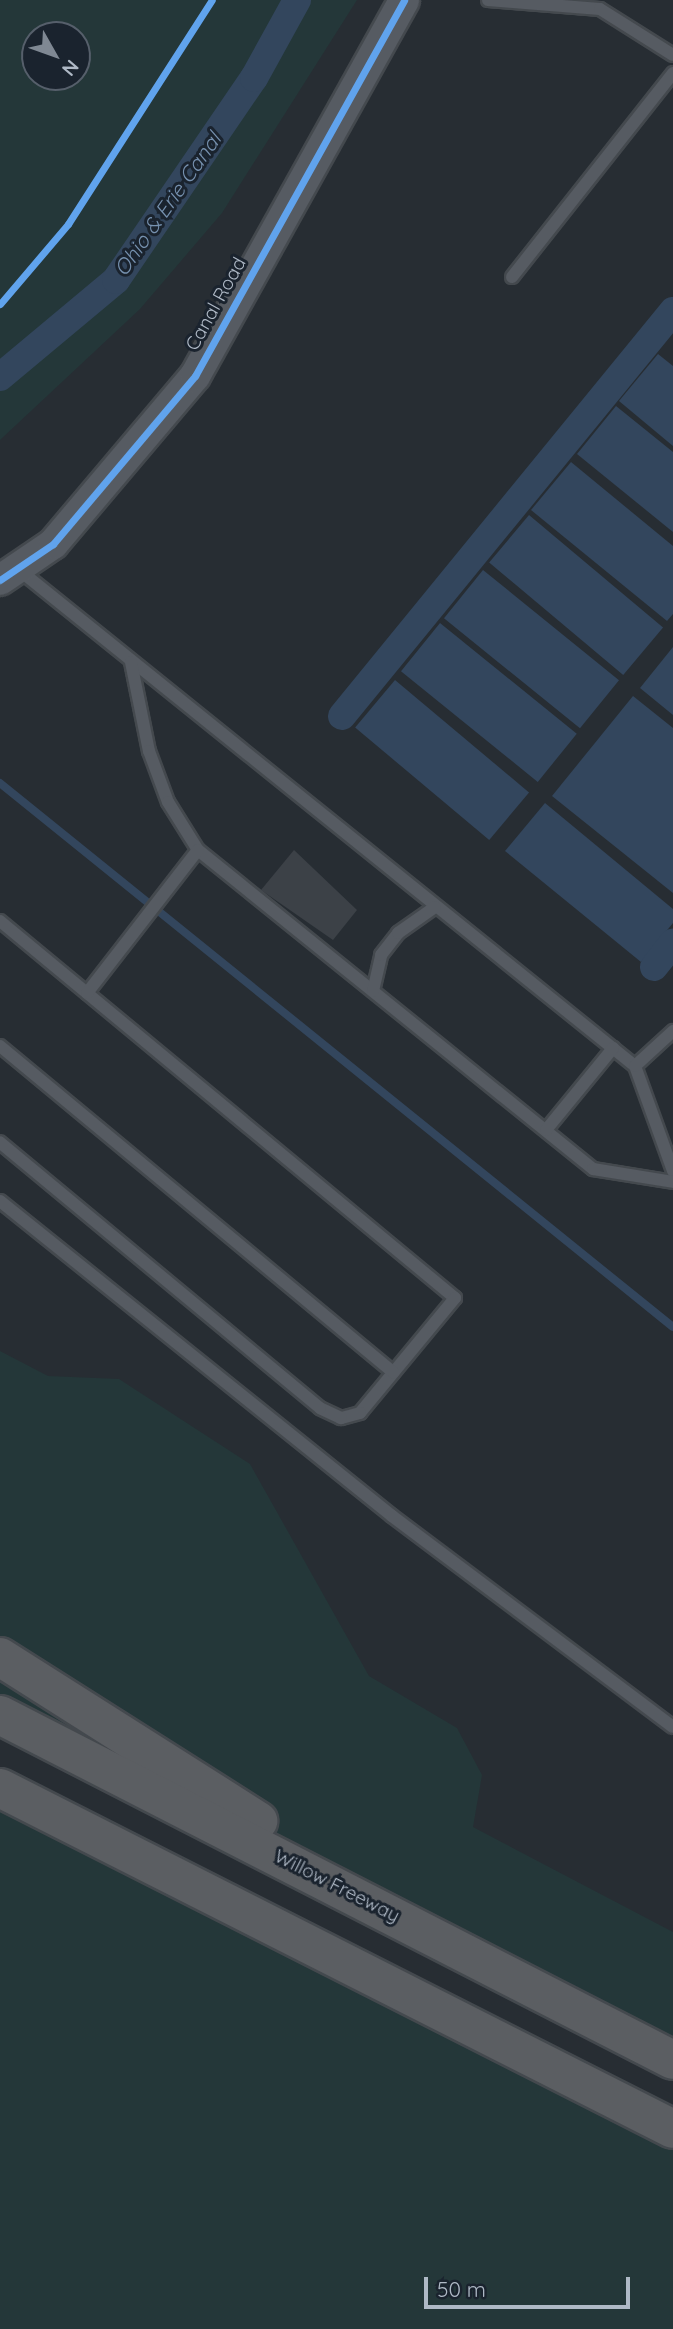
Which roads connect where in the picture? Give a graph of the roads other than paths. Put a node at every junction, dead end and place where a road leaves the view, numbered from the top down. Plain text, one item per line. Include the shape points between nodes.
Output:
1 (404, 0) edge
2 (488, 0) edge
3 (673, 55) edge
4 (673, 73) edge
5 (512, 277) dead end
6 (9, 574) edge
7 (131, 662) junction
8 (198, 850) junction
9 (435, 907) junction
10 (0, 921) edge
11 (373, 990) junction
12 (87, 993) junction
13 (673, 1031) edge
14 (0, 1046) edge
15 (612, 1048) junction
16 (635, 1066) junction
17 (546, 1130) junction
18 (0, 1142) edge
19 (673, 1171) edge
20 (673, 1182) edge
21 (0, 1201) edge
22 (393, 1373) junction
23 (0, 1657) edge
24 (0, 1715) edge
25 (673, 1727) edge
26 (0, 1788) edge
27 (452, 1944) junction
28 (673, 2060) edge
29 (673, 2129) edge

1 - 6 street, Canal Road via 195,376 53,544
2 - 3 lane via 600,9
4 - 5 lane
6 - 7 lane
7 - 8 lane via 149,751 168,802
7 - 9 lane
8 - 11 lane
8 - 12 lane via 177,884
9 - 11 lane via 389,944
9 - 15 lane
10 - 12 lane
11 - 17 lane
12 - 22 lane via 455,1298
13 - 16 lane
14 - 22 lane
15 - 16 lane
15 - 17 lane
16 - 19 lane
17 - 20 lane via 593,1169
18 - 22 lane via 320,1408 341,1418 360,1413
21 - 25 lane via 392,1516
23 - 27 highway
24 - 27 highway, Willow Freeway
26 - 29 highway
27 - 28 highway, Willow Freeway

